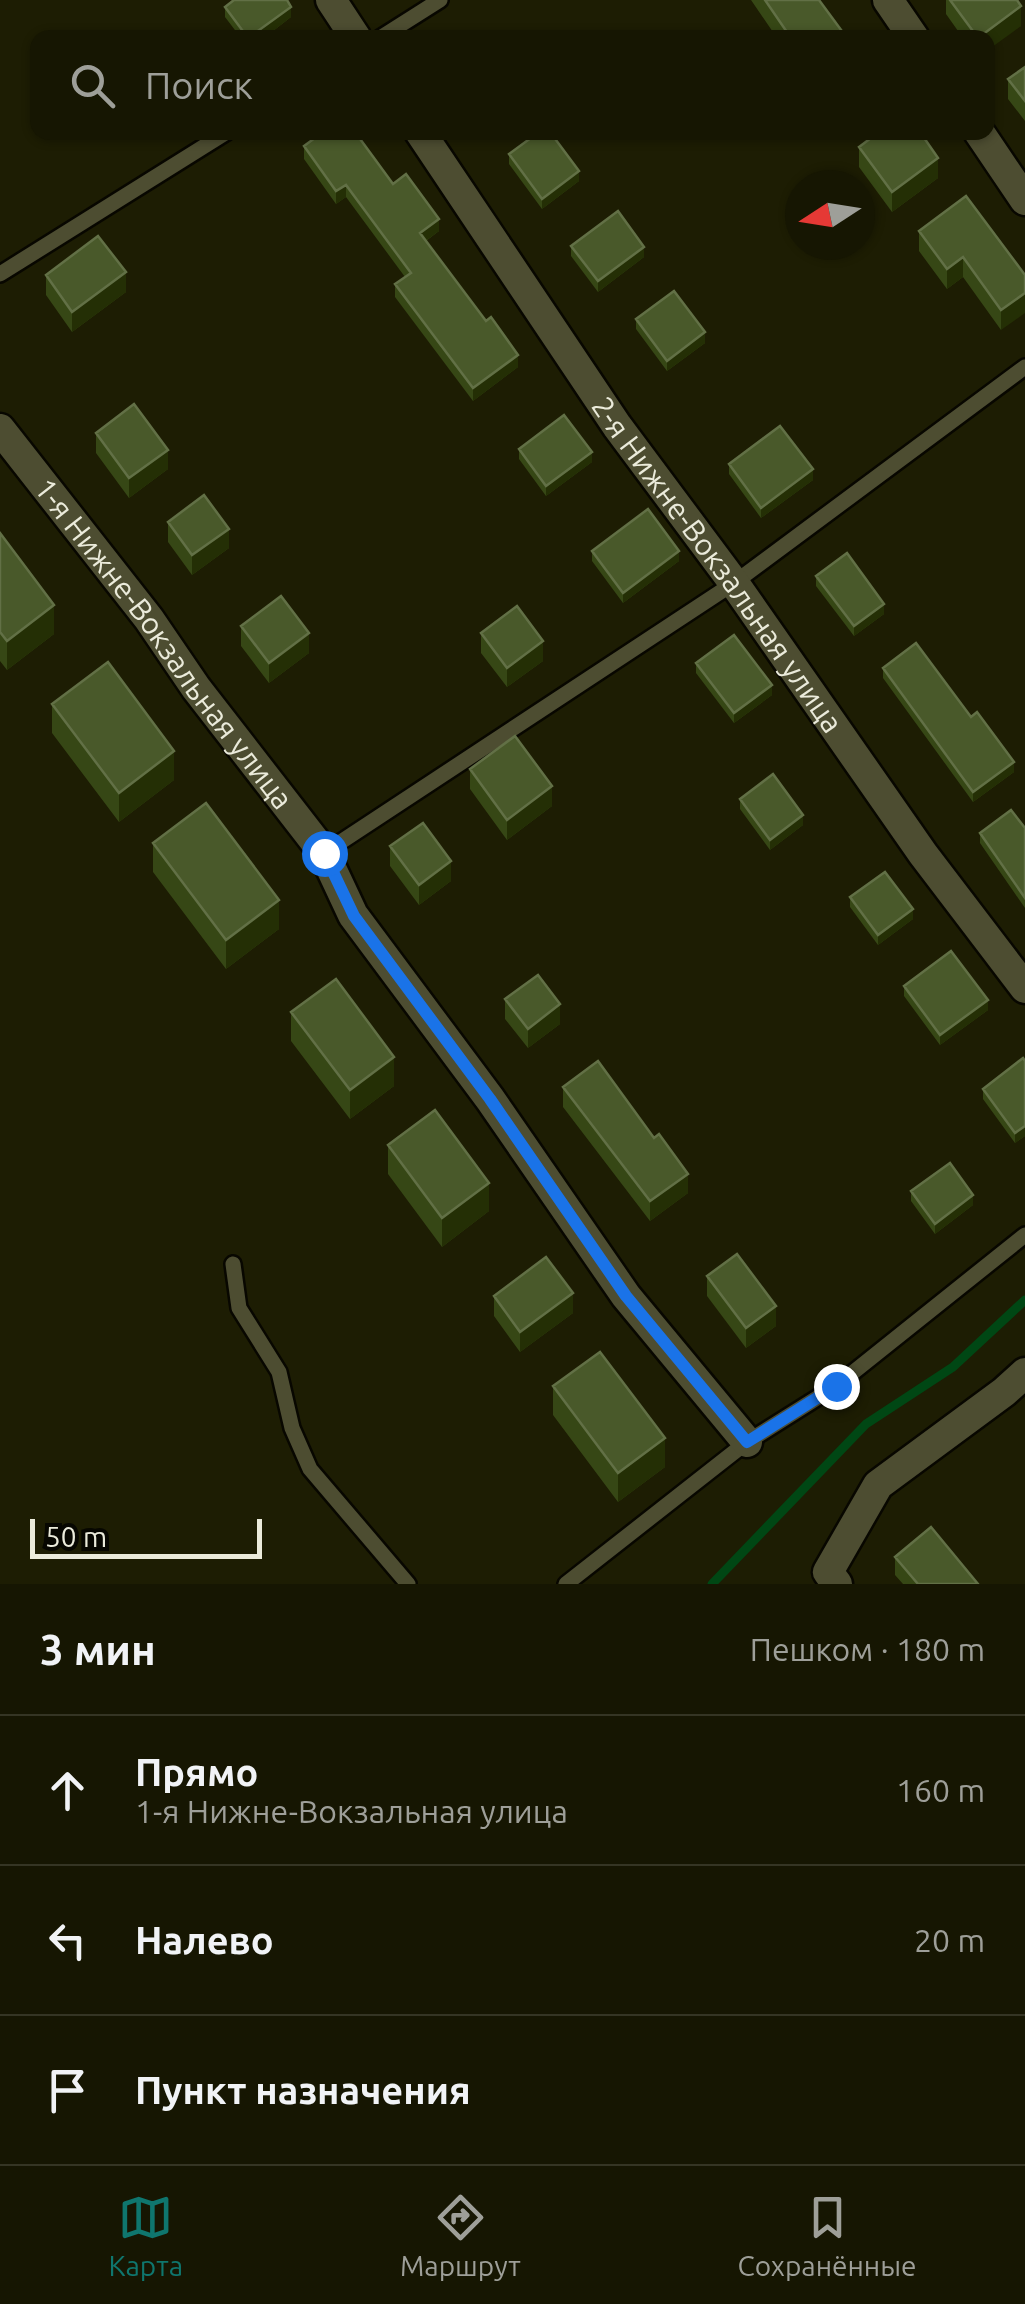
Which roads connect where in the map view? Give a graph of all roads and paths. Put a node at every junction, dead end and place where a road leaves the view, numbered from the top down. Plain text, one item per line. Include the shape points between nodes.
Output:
1 (330, 0) edge
2 (440, 0) edge
3 (888, 0) edge
4 (351, 30) edge
5 (393, 30) edge
6 (909, 30) edge
7 (214, 140) edge
8 (425, 140) edge
9 (984, 140) edge
10 (1025, 200) edge
11 (0, 274) edge
12 (1025, 367) edge
13 (0, 429) edge
14 (734, 583) junction
15 (324, 853) junction
16 (1025, 988) edge
17 (1025, 1236) edge
18 (233, 1264) dead end
19 (1025, 1372) edge
20 (747, 1442) junction
21 (828, 1580) edge
22 (408, 1584) edge
23 (566, 1584) edge

1 - 4 street
2 - 5 lane
3 - 6 street
7 - 11 lane
8 - 14 street, 2-я Нижне-Вокзальная улица via 618,426
9 - 10 street
12 - 14 lane
13 - 15 street, 1-я Нижне-Вокзальная улица
14 - 15 lane
14 - 16 street, 2-я Нижне-Вокзальная улица
15 - 20 street, 1-я Нижне-Вокзальная улица via 354,916 626,1296
17 - 20 lane via 836,1386
18 - 22 lane via 239,1308 279,1372 310,1469
19 - 21 street via 878,1484
20 - 23 lane

